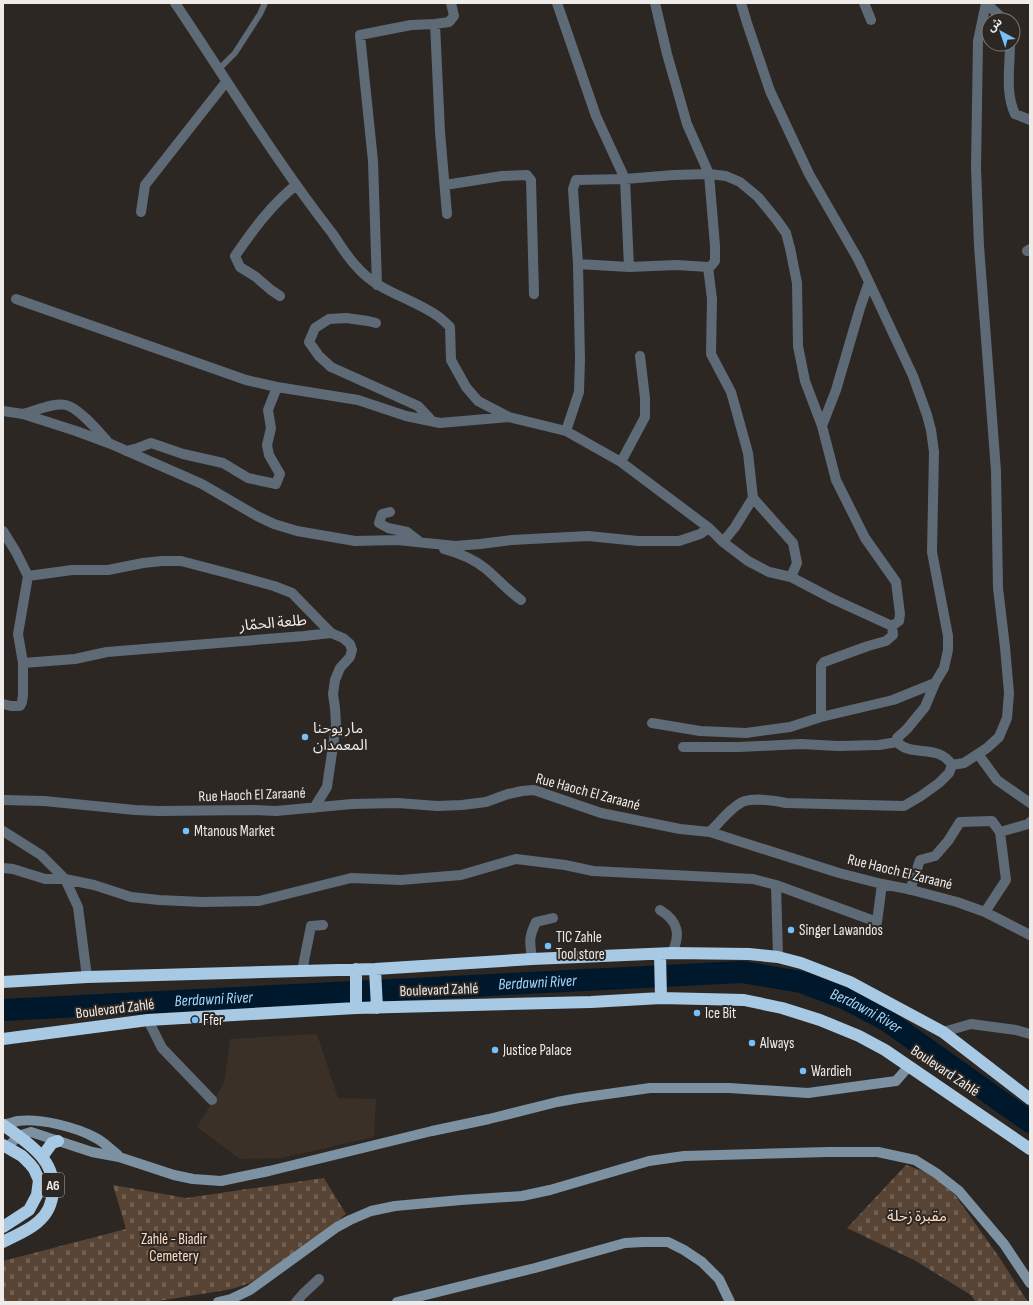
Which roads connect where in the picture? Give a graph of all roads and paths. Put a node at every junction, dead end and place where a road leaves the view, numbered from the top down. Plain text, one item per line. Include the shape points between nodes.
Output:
1 (175, 3) edge
2 (264, 3) edge
3 (451, 3) edge
4 (557, 3) edge
5 (655, 3) edge
6 (741, 3) edge
7 (864, 3) edge
8 (986, 3) edge
9 (996, 12) edge
10 (871, 20) dead end
11 (435, 24) junction
12 (1010, 52) edge
13 (219, 69) junction
14 (226, 82) junction
15 (1030, 120) edge
16 (709, 174) junction
17 (625, 179) junction
18 (445, 184) junction
19 (296, 185) junction
20 (141, 212) dead end
21 (447, 214) dead end
22 (578, 264) junction
23 (629, 267) junction
24 (708, 267) junction
25 (869, 282) junction
26 (377, 285) junction
27 (534, 294) dead end
28 (280, 296) dead end
29 (16, 299) dead end
30 (376, 323) dead end
31 (640, 356) dead end
32 (277, 387) junction
33 (3, 411) edge
34 (23, 414) junction
35 (509, 417) junction
36 (432, 421) junction
37 (822, 426) junction
38 (566, 431) junction
39 (111, 444) junction
40 (126, 451) junction
41 (621, 462) junction
42 (753, 498) junction
43 (390, 512) dead end
44 (709, 528) junction
45 (3, 531) edge
46 (420, 542) junction
47 (723, 542) junction
48 (438, 544) junction
49 (28, 576) junction
50 (791, 577) junction
51 (521, 600) dead end
52 (892, 626) junction
53 (331, 633) junction
54 (23, 664) junction
55 (935, 683) junction
56 (3, 704) edge
57 (822, 717) junction
58 (652, 723) dead end
59 (897, 742) junction
60 (683, 747) dead end
61 (978, 754) junction
62 (952, 765) junction
63 (3, 800) edge
64 (1030, 803) edge
65 (314, 808) junction
66 (1030, 822) edge
67 (3, 831) edge
68 (710, 832) junction
69 (1000, 832) junction
70 (3, 868) edge
71 (65, 880) junction
72 (882, 884) junction
73 (776, 885) junction
74 (910, 890) junction
75 (660, 910) dead end
76 (985, 912) junction
77 (553, 918) dead end
78 (323, 925) dead end
79 (1030, 935) edge
80 (666, 953) junction
81 (778, 957) junction
82 (532, 959) junction
83 (356, 969) junction
84 (375, 969) junction
85 (302, 971) junction
86 (87, 977) junction
87 (3, 982) edge
88 (661, 998) junction
89 (376, 1003) junction
90 (356, 1004) junction
91 (148, 1020) junction
92 (943, 1032) junction
93 (1030, 1034) edge
94 (3, 1039) edge
95 (909, 1066) junction
96 (1030, 1099) edge
97 (212, 1100) dead end
98 (3, 1125) edge
99 (18, 1136) junction
100 (58, 1141) junction
101 (6, 1146) edge
102 (1030, 1149) edge
103 (42, 1157) junction
104 (119, 1157) junction
105 (3, 1227) edge
106 (3, 1242) edge
107 (319, 1279) dead end
108 (1030, 1283) edge
109 (218, 1302) edge
110 (296, 1302) edge
111 (397, 1302) edge
112 (730, 1302) edge

1 - 13 street
2 - 13 lane via 260,14 235,53
3 - 11 street via 454,16 449,22
4 - 17 street via 596,116
5 - 16 street via 687,124
6 - 25 street via 774,98 809,174
7 - 10 street
8 - 9 street
8 - 61 street via 978,41 976,168 979,254 996,471 998,588 1009,693 1007,718 999,737
11 - 18 street
11 - 26 street via 411,25 360,34 373,161
12 - 15 street via 1011,106 1014,114
13 - 14 street
14 - 19 street
14 - 20 street via 146,185
16 - 17 street
16 - 24 street via 715,261
16 - 37 street via 726,176 740,182 758,197 786,233 797,283 798,346 805,381
17 - 22 street via 576,180 573,189
17 - 23 street
18 - 21 street
18 - 27 street via 527,175 531,180
19 - 26 street via 357,268
19 - 28 street via 267,212 235,256 240,267 256,276
22 - 23 street
22 - 38 street via 579,392
23 - 24 street
24 - 42 street via 712,299 711,354 731,392 748,453
25 - 37 street via 836,390
25 - 55 street via 913,376 931,430 934,452 932,552 948,636 944,668
26 - 35 street via 440,317 450,327 451,360 466,387 478,401
29 - 32 street via 246,380
30 - 36 street via 346,318 329,319 315,328 309,342 331,367 418,406
31 - 41 street via 645,417
32 - 36 street via 358,400 406,416
32 - 40 street via 268,410 271,428 267,445 269,455 280,474 276,484 248,478 223,463 183,454 151,443
33 - 34 street
34 - 39 street
34 - 39 street via 52,405 66,405 78,411
35 - 36 street
35 - 38 street
37 - 52 street via 836,480 865,538 896,582 900,614 899,620
38 - 41 street
39 - 40 street
40 - 46 street via 202,484 274,524 297,531 355,541
41 - 44 street
42 - 47 street
42 - 50 street via 793,543 797,563
43 - 46 street via 382,514 379,523 388,528 407,532
44 - 47 street
44 - 48 street via 679,541 588,536 455,546
45 - 49 street
46 - 48 street
47 - 50 street via 748,561 769,572
48 - 51 street via 443,549 459,553 476,562
49 - 53 street via 181,561 234,574 292,593
49 - 54 street via 18,634
50 - 52 street
52 - 57 street via 893,635 886,641 824,662 821,666
53 - 54 street, طلعة الحمّار via 107,652 75,659
53 - 65 street via 343,638 352,650 335,680 333,694 336,725 327,787
54 - 56 street via 23,695 20,706
55 - 57 street via 893,700
55 - 59 street via 925,707 897,738
57 - 58 street via 790,727 746,733 700,731
59 - 60 street via 838,746 801,744 739,748
59 - 62 street via 909,749 939,753
61 - 62 street via 964,763
61 - 64 street via 997,780
62 - 68 street via 949,773 939,783 904,806 745,801
63 - 65 street, Rue Haoch El Zaraané via 165,811 276,811
65 - 68 street, Rue Haoch El Zaraané via 398,803 462,805 534,790 601,813 680,829
66 - 69 street
67 - 71 street via 41,855
68 - 72 street, Rue Haoch El Zaraané
69 - 74 street via 992,821 960,822 935,856 920,860
69 - 76 street via 1006,880
70 - 71 street via 45,879
71 - 73 street via 145,899 254,901 351,878 401,880 461,875 516,860 593,871 753,879
71 - 86 street via 78,907
72 - 73 street via 877,922
72 - 74 street, Rue Haoch El Zaraané
73 - 81 street
74 - 76 street, Rue Haoch El Zaraané
75 - 80 street via 667,914 677,931 677,942
76 - 79 street, Rue Haoch El Zaraané
77 - 82 street via 536,922 529,937
78 - 85 street via 311,926
80 - 81 highway, Boulevard Zahlé
80 - 82 highway, Boulevard Zahlé
80 - 88 highway
81 - 92 highway, Boulevard Zahlé via 850,982
82 - 84 highway, Boulevard Zahlé
83 - 84 highway, Boulevard Zahlé
83 - 85 highway, Boulevard Zahlé
83 - 90 highway
84 - 89 highway
85 - 86 highway, Boulevard Zahlé
86 - 87 highway, Boulevard Zahlé
88 - 89 highway, Boulevard Zahlé via 592,1002
88 - 95 highway, Boulevard Zahlé via 744,1000 782,1008 859,1036
89 - 90 highway, Boulevard Zahlé
90 - 91 highway, Boulevard Zahlé
91 - 94 highway, Boulevard Zahlé
91 - 97 street via 162,1048
92 - 93 street via 971,1024
92 - 96 highway, Boulevard Zahlé
95 - 102 highway, Boulevard Zahlé
95 - 104 street via 896,1081 808,1093 729,1088 650,1088 579,1098 221,1181 174,1175
98 - 99 highway, A6
98 - 104 street via 18,1121 50,1122 97,1138
99 - 100 street via 31,1132
99 - 101 street
99 - 103 highway, A6
100 - 103 highway via 52,1143
100 - 104 street via 92,1152
101 - 105 highway, A6 via 30,1164 39,1180 37,1195 29,1210
103 - 106 highway, A6 via 53,1184 51,1205 38,1223
107 - 110 street
108 - 109 street via 1004,1244 973,1207 959,1191 936,1173 915,1160 878,1152 828,1152 665,1158 522,1196 395,1206 371,1211 337,1227 250,1290
111 - 112 street via 625,1243 643,1242 668,1242 702,1262 719,1279

